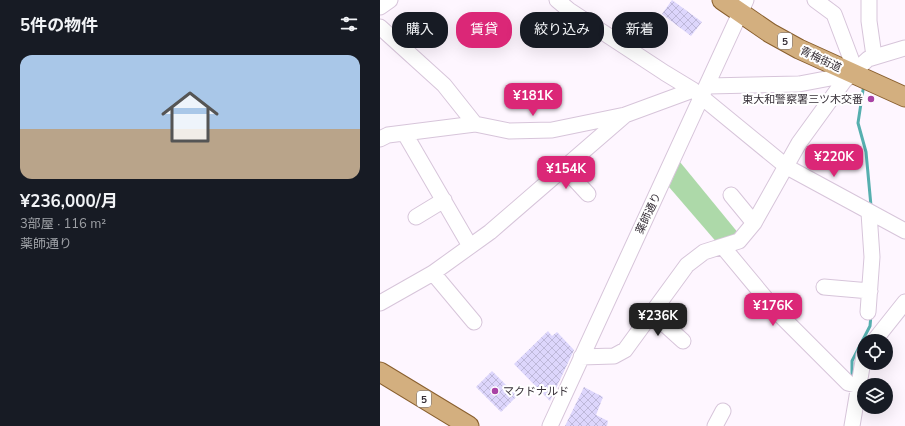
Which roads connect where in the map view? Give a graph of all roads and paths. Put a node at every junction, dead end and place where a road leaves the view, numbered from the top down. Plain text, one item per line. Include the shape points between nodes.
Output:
1 (390, 0) edge
2 (557, 0) edge
3 (722, 0) edge
4 (815, 0) edge
5 (869, 0) edge
6 (380, 7) edge
7 (743, 7) edge
8 (380, 27) edge
9 (905, 48) edge
10 (874, 56) junction
11 (852, 74) junction
12 (701, 91) junction
13 (905, 97) edge
14 (625, 115) junction
15 (475, 124) junction
16 (383, 134) edge
17 (405, 134) junction
18 (786, 167) junction
19 (564, 168) junction
20 (588, 194) dead end
21 (731, 195) dead end
22 (444, 200) junction
23 (872, 214) junction
24 (416, 217) dead end
25 (754, 223) junction
26 (905, 231) edge
27 (470, 246) junction
28 (723, 247) junction
29 (433, 273) junction
30 (824, 287) dead end
31 (870, 291) junction
32 (905, 302) edge
33 (380, 303) edge
34 (652, 312) junction
35 (868, 312) dead end
36 (474, 322) dead end
37 (880, 334) edge
38 (683, 341) dead end
39 (581, 357) junction
40 (859, 370) edge
41 (380, 372) edge
42 (854, 385) junction
43 (724, 411) dead end
44 (468, 426) edge
45 (550, 426) edge
46 (715, 426) edge
47 (852, 426) edge

1 - 6 street
2 - 12 street via 665,73
3 - 7 main road, 青梅街道 / 5
4 - 11 street via 834,14 851,59
5 - 10 street
7 - 11 main road, 青梅街道 / 5 via 792,46
7 - 12 street, 薬師通り
8 - 15 street via 444,85
9 - 10 street
10 - 11 street
11 - 12 street via 799,84
11 - 13 main road, 青梅街道 / 5
11 - 18 street via 844,81 800,143
12 - 14 street
12 - 18 street
12 - 39 street, 薬師通り
14 - 15 street via 552,130 509,131
14 - 19 street
15 - 17 street
16 - 17 street
17 - 22 street
18 - 23 street
18 - 25 street
19 - 20 street
19 - 27 street
21 - 25 street
22 - 24 street
22 - 27 street
23 - 26 street
23 - 31 street
25 - 28 street via 739,241
27 - 29 street
28 - 34 street via 704,252 687,265
28 - 42 street via 777,312
29 - 33 street
29 - 36 street
30 - 31 street
31 - 35 street
32 - 37 street
34 - 38 street
34 - 39 street via 625,350 614,356
39 - 45 street, 薬師通り
40 - 42 street
41 - 44 main road, 5
42 - 47 street
43 - 46 street

